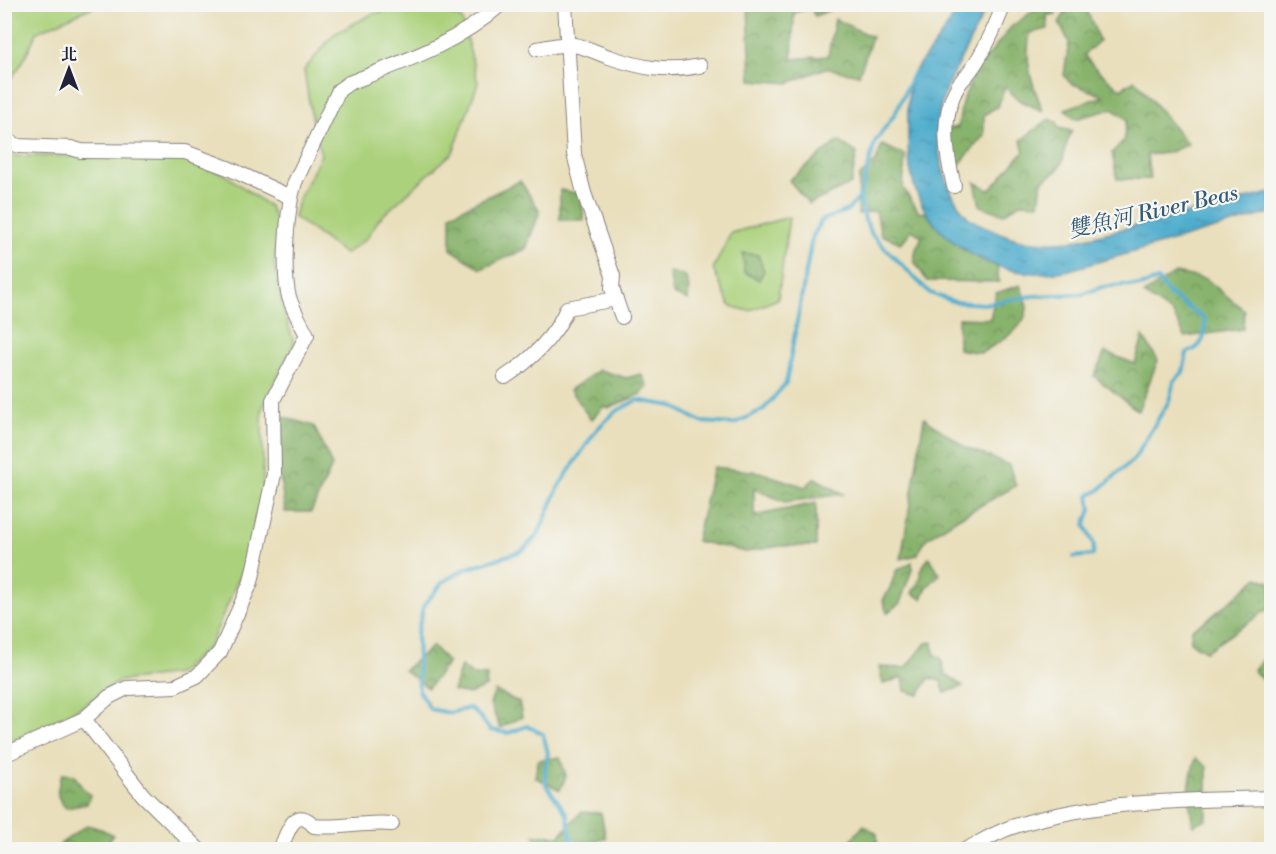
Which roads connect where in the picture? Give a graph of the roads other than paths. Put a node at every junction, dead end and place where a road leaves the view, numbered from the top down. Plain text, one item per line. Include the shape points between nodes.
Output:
1 (501, 4) edge
2 (565, 4) edge
3 (1004, 4) edge
4 (567, 44) junction
5 (537, 49) dead end
6 (700, 66) dead end
7 (4, 137) edge
8 (954, 186) dead end
9 (290, 197) junction
10 (616, 299) junction
11 (622, 317) dead end
12 (505, 378) dead end
13 (84, 718) junction
14 (4, 755) edge
15 (1272, 798) edge
16 (392, 824) dead end
17 (199, 849) edge
18 (280, 849) edge
19 (965, 849) edge

1 - 9 street via 431,51 339,90
2 - 4 street
3 - 8 street via 995,29 958,86 951,104 947,159
4 - 5 street
4 - 6 street via 651,69
4 - 10 street via 574,154 613,276
7 - 9 street via 19,146 185,152
9 - 13 street via 285,277 289,298 307,335 273,400 274,474 251,582 220,652 197,676 175,686 127,688
10 - 11 street
10 - 12 street via 567,308 561,322 525,364
13 - 14 street
13 - 17 street via 143,795
15 - 19 street via 1176,801 1065,813 1013,826
16 - 18 street via 332,828 314,826 300,818 290,826

